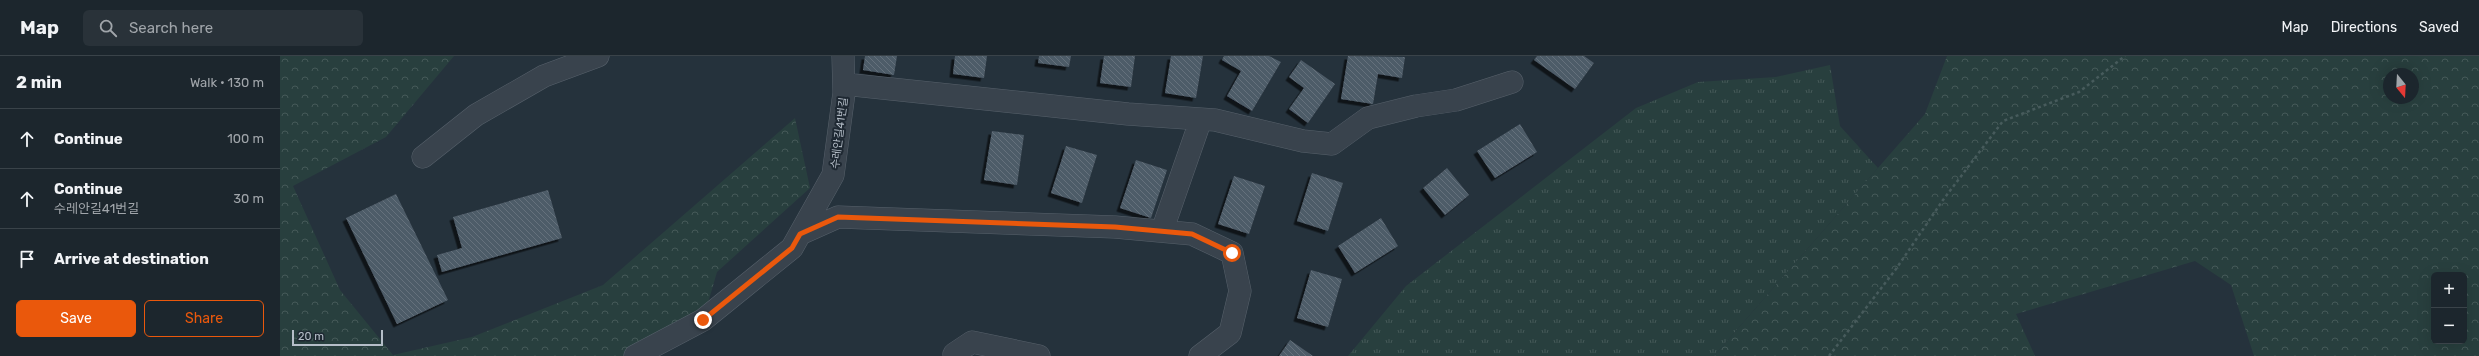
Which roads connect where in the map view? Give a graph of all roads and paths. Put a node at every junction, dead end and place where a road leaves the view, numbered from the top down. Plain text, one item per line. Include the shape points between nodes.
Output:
1 (598, 56) edge
2 (843, 56) edge
3 (2125, 56) edge
4 (1512, 82) dead end
5 (844, 84) junction
6 (1201, 119) junction
7 (423, 157) dead end
8 (1162, 231) junction
9 (800, 234) junction
10 (635, 356) edge
11 (955, 356) edge
12 (1039, 356) edge
13 (1200, 356) edge
14 (1829, 356) edge

1 - 7 lane via 544,76 476,115
2 - 5 lane, 수레안길41번길
3 - 14 path via 2079,92 2003,121 1942,200 1896,269
4 - 6 lane via 1456,100 1416,106 1368,118 1332,144 1303,141
5 - 6 lane via 1128,114
5 - 9 lane, 수레안길41번길 via 833,175
6 - 8 lane
8 - 9 lane via 838,217
8 - 13 lane via 1192,234 1232,253 1240,291 1230,333
9 - 10 lane, 수레안길41번길 via 792,248 703,320
11 - 12 lane via 954,354 972,342

